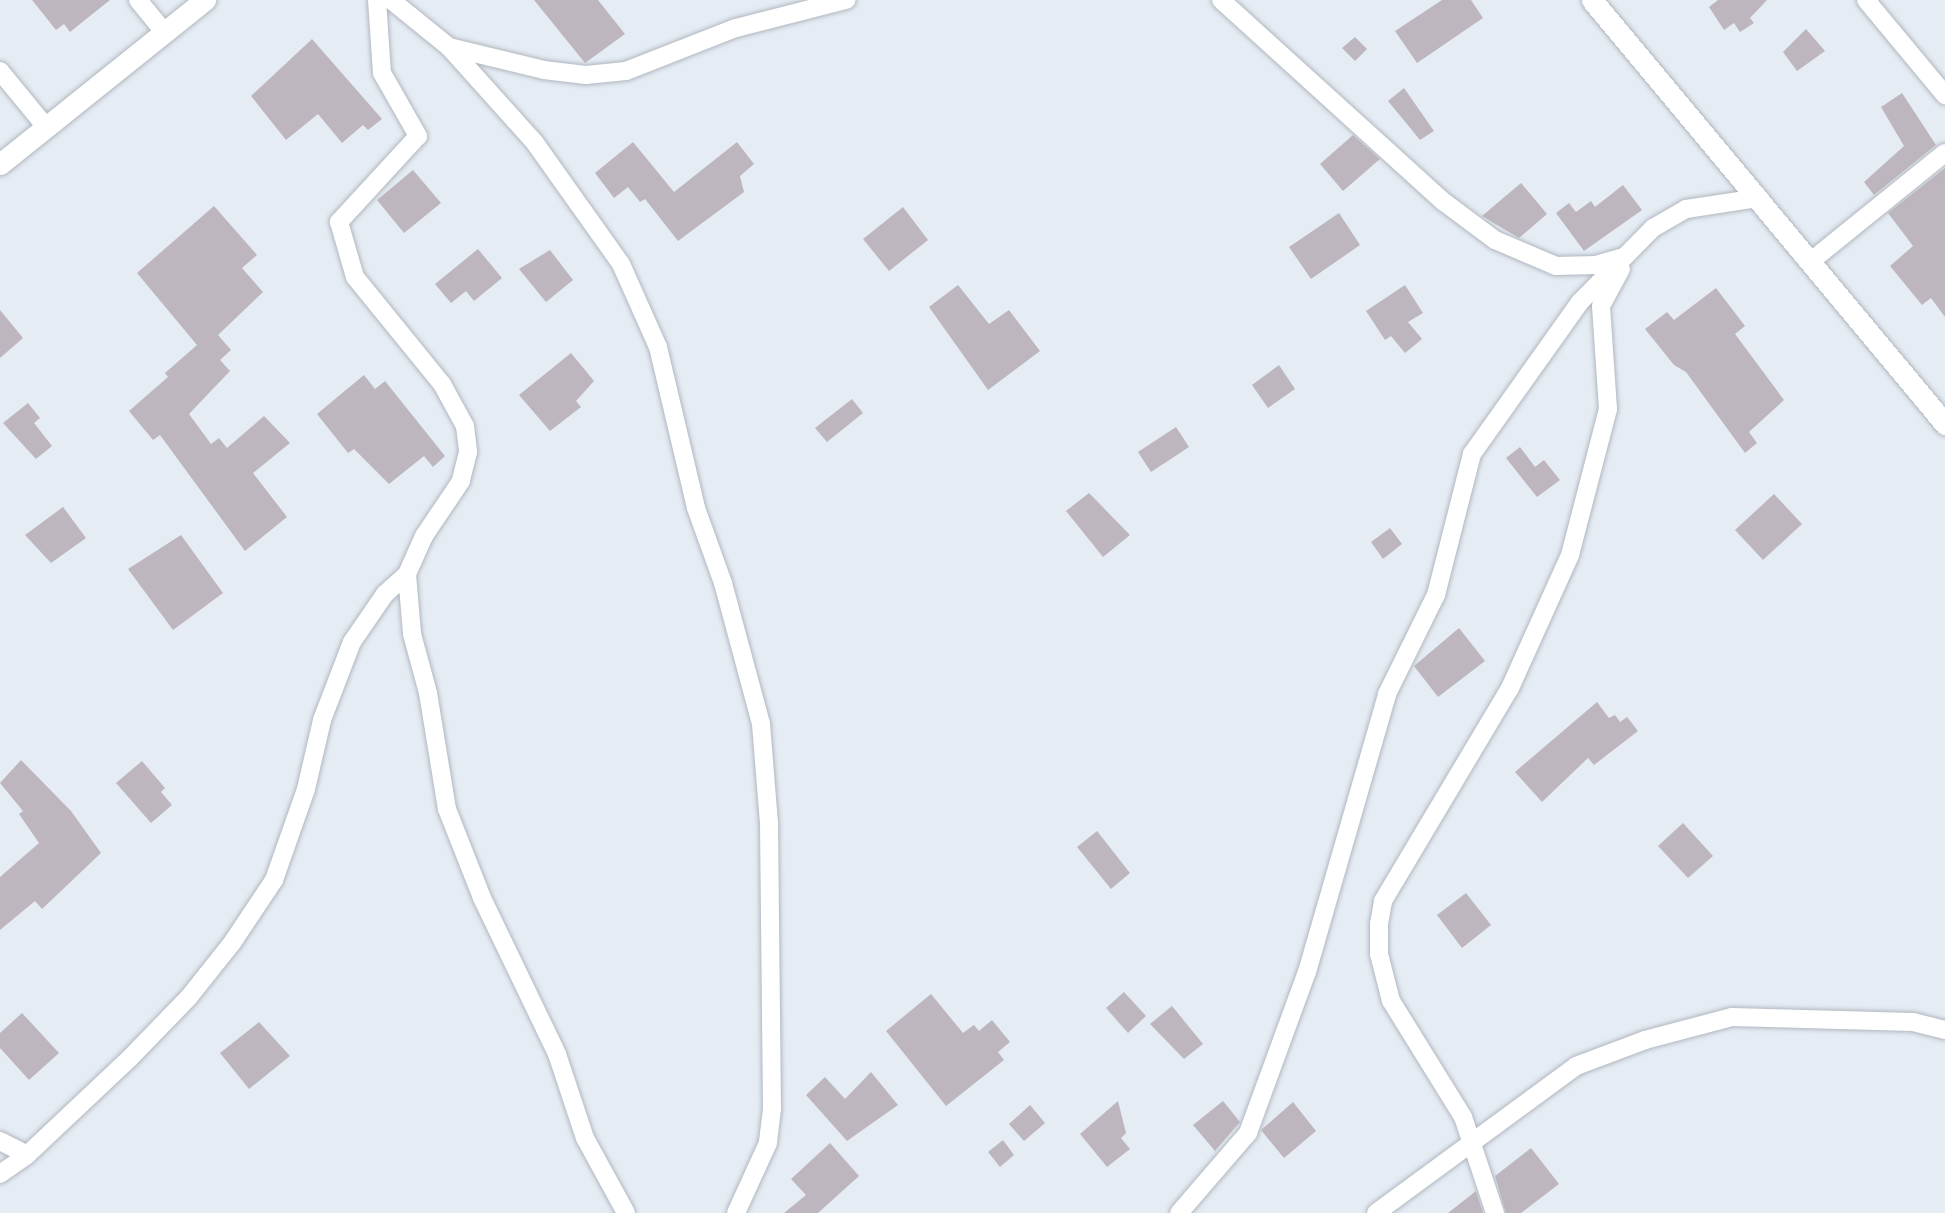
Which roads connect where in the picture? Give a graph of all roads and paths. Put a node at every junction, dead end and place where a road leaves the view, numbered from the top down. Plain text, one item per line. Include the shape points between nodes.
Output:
1 (138, 0) edge
2 (205, 0) edge
3 (377, 0) edge
4 (391, 0) edge
5 (846, 0) edge
6 (1221, 0) edge
7 (1592, 0) edge
8 (1866, 0) edge
9 (165, 33) junction
10 (449, 47) junction
11 (0, 71) edge
12 (1942, 84) edge
13 (46, 127) junction
14 (1945, 153) edge
15 (0, 164) edge
16 (1759, 198) junction
17 (1627, 257) junction
18 (1811, 261) junction
19 (1945, 424) edge
20 (407, 574) junction
21 (1945, 1030) edge
22 (0, 1141) edge
23 (1469, 1144) junction
24 (27, 1155) junction
25 (0, 1174) edge
26 (626, 1213) edge
27 (736, 1213) edge
28 (1179, 1213) edge
29 (1376, 1213) edge
30 (1495, 1213) edge

1 - 9 street
2 - 9 street
3 - 20 street via 382,74 418,136 338,222 355,277 442,384 465,426 468,452 461,481 424,536
4 - 10 street
5 - 10 street via 736,28 626,71 586,75 544,70
6 - 17 street via 1444,202 1495,240 1556,266 1595,265
7 - 16 street
8 - 12 street
9 - 13 street
10 - 27 street via 535,143 621,264 658,347 696,508 723,583 761,724 769,823 772,1109 768,1143
11 - 13 street
13 - 15 street
14 - 18 street
16 - 17 street via 1686,209 1653,229
16 - 18 street
17 - 23 street via 1601,306 1608,409 1570,555 1510,688 1383,901 1379,954 1391,1001 1449,1090 1463,1117
17 - 28 street via 1580,302 1472,454 1436,596 1387,694 1307,971 1248,1133
18 - 19 street
20 - 24 street via 385,594 352,642 322,720 306,789 274,880 189,997
20 - 26 street via 412,634 428,692 447,809 482,898 557,1054 585,1138
21 - 23 street via 1913,1022 1732,1017 1645,1040 1576,1066
22 - 24 street
23 - 29 street
23 - 30 street
24 - 25 street

